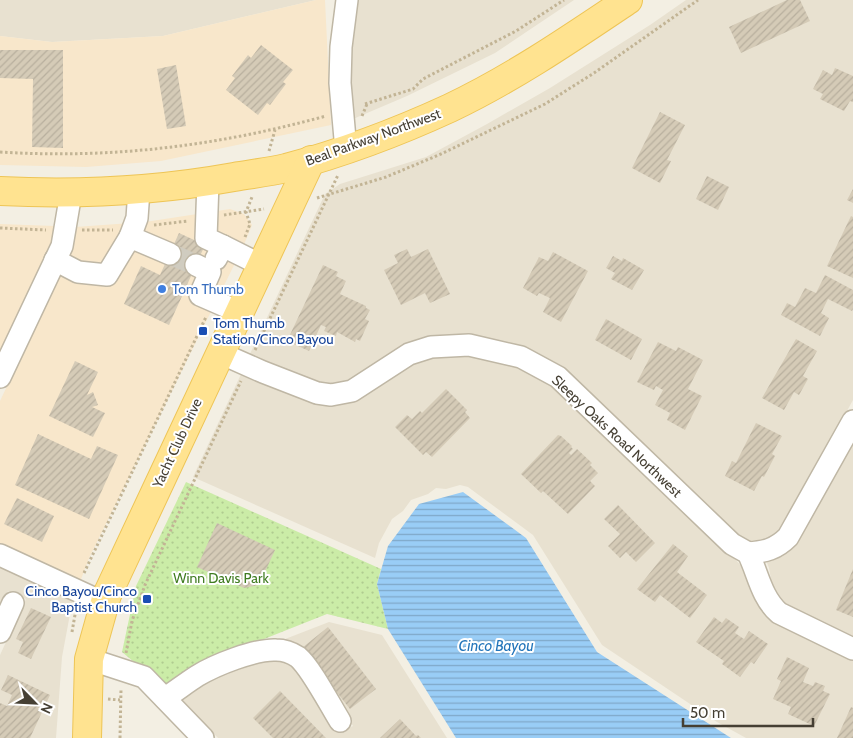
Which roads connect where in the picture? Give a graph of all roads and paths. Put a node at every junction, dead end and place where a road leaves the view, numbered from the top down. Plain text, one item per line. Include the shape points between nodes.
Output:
1 (347, 0) edge
2 (564, 0) edge
3 (628, 0) edge
4 (367, 104) junction
5 (343, 112) junction
6 (275, 130) junction
7 (348, 149) junction
8 (0, 152) edge
9 (311, 160) junction
10 (262, 172) junction
11 (208, 182) junction
12 (0, 190) edge
13 (139, 190) junction
14 (71, 193) junction
15 (130, 237) junction
16 (230, 249) junction
17 (170, 254) tunnel mouth
18 (55, 260) junction
19 (261, 265) junction
20 (214, 301) junction
21 (239, 312) junction
22 (220, 353) junction
23 (248, 365) junction
24 (0, 377) edge
25 (853, 421) edge
26 (748, 552) junction
27 (0, 555) edge
28 (79, 592) junction
29 (14, 603) dead end
30 (104, 603) junction
31 (0, 632) edge
32 (72, 634) dead end
33 (853, 649) edge
34 (89, 659) junction
35 (123, 670) junction
36 (165, 698) junction
37 (340, 721) dead end
38 (88, 738) edge
39 (120, 738) edge
40 (203, 738) edge

1 - 5 street via 341,48
2 - 4 path via 516,31 423,79 413,89
3 - 7 main road, Beal Parkway Northwest via 510,76 450,108
4 - 5 path
4 - 7 path
5 - 6 path
5 - 7 street
6 - 8 path via 201,144 124,152
6 - 10 path
7 - 9 main road, Beal Parkway Northwest
7 - 23 path
9 - 10 main road, Beal Parkway Northwest
9 - 19 main road, Yacht Club Drive
10 - 11 main road, Beal Parkway Northwest
10 - 16 path via 246,212 250,224
11 - 13 main road, Beal Parkway Northwest
11 - 16 street via 206,238
12 - 14 main road, Beal Parkway Northwest
13 - 14 main road, Beal Parkway Northwest
13 - 15 street via 138,218
14 - 18 street via 62,246
15 - 17 street
15 - 18 street via 107,275 78,272
16 - 19 street
16 - 20 street via 203,268 200,295
18 - 24 street
19 - 21 main road, Yacht Club Drive
20 - 21 street
20 - 28 path via 85,572
21 - 22 main road, Yacht Club Drive
22 - 23 street, Sleepy Oaks Road Northwest
22 - 30 main road, Yacht Club Drive
23 - 26 street, Sleepy Oaks Road Northwest via 317,393 331,395 352,391 409,354 431,347 470,345 521,357 558,377 732,544
23 - 35 path via 145,585 132,621
25 - 26 street via 788,537 769,550
26 - 33 street via 771,606 793,621
27 - 28 street
28 - 30 street
28 - 32 path
29 - 31 street
30 - 34 main road, Yacht Club Drive
34 - 35 street
34 - 38 main road, Yacht Club Drive
35 - 36 street via 144,677
35 - 39 path
36 - 37 street via 197,676 226,662 276,650 289,652 298,658
36 - 40 street

